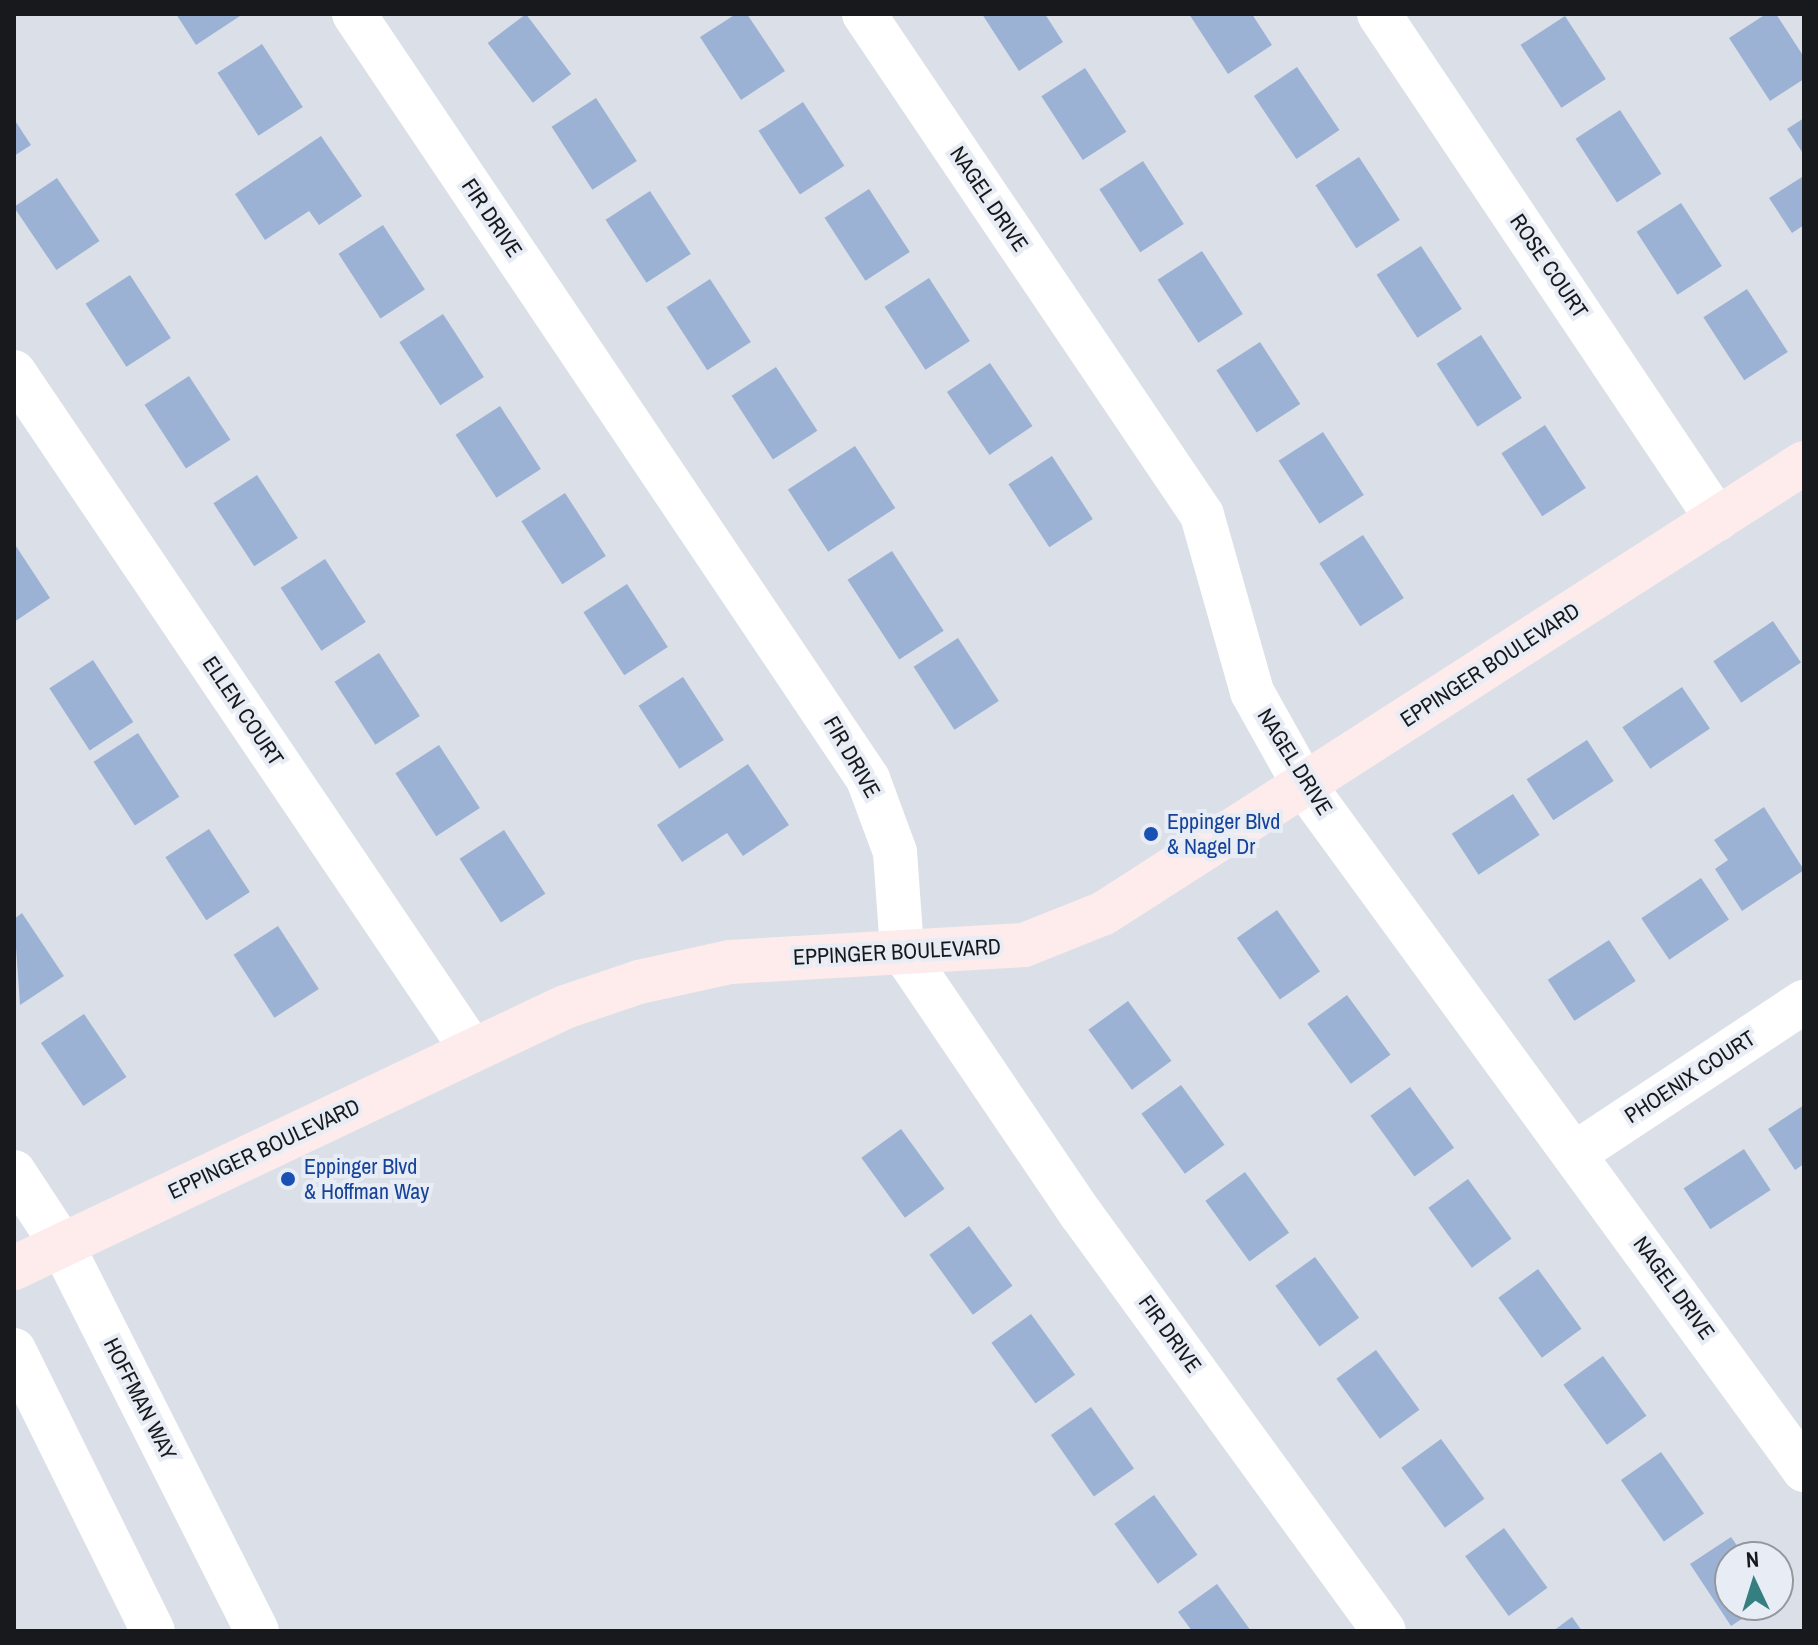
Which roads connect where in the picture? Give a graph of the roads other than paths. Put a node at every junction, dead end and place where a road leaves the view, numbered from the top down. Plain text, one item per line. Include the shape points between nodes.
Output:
1 (354, 14) edge
2 (864, 14) edge
3 (1379, 14) edge
4 (14, 372) edge
5 (1804, 463) edge
6 (1717, 519) junction
7 (1304, 785) junction
8 (902, 950) junction
9 (1804, 1002) edge
10 (472, 1050) junction
11 (1577, 1152) junction
12 (14, 1172) edge
13 (62, 1245) junction
14 (14, 1268) edge
15 (14, 1350) edge
16 (1804, 1470) edge
17 (153, 1631) edge
18 (257, 1631) edge
19 (1384, 1631) edge

1 - 8 street, FIR DRIVE via 868,779 895,852
2 - 7 street, NAGEL DRIVE via 1202,515 1252,692
3 - 6 street, ROSE COURT
4 - 10 street, ELLEN COURT
5 - 6 street, EPPINGER BOULEVARD
6 - 7 street, EPPINGER BOULEVARD
7 - 8 street, EPPINGER BOULEVARD via 1104,913 1024,945
7 - 11 street, NAGEL DRIVE
8 - 10 street, EPPINGER BOULEVARD via 730,962 639,982
8 - 19 street, FIR DRIVE via 1081,1214
9 - 11 street, PHOENIX COURT
10 - 13 street, EPPINGER BOULEVARD
11 - 16 street, NAGEL DRIVE
12 - 13 street, HOFFMAN WAY
13 - 14 street, EPPINGER BOULEVARD
13 - 18 street, HOFFMAN WAY
15 - 17 street

